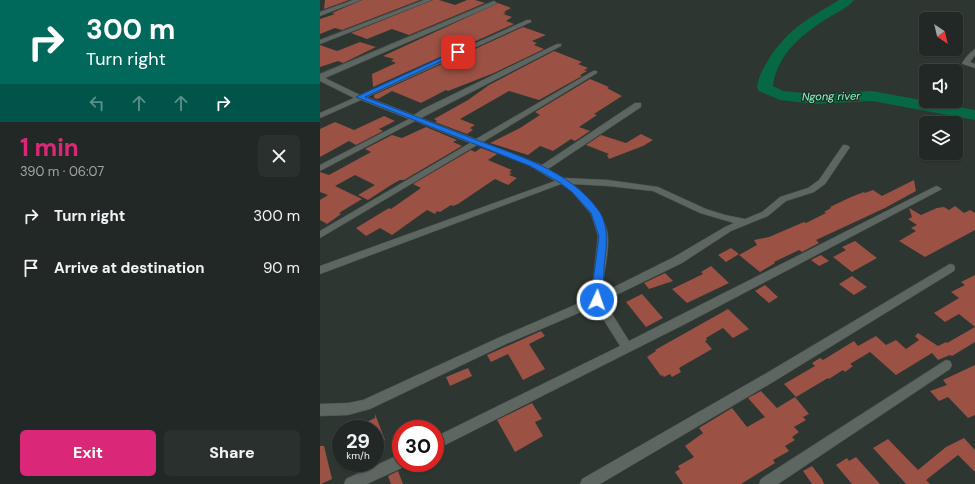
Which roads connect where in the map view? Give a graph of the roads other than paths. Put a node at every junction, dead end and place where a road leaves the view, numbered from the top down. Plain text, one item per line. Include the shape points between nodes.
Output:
1 (358, 0) edge
2 (429, 0) edge
3 (494, 3) dead end
4 (320, 14) edge
5 (529, 21) dead end
6 (320, 42) edge
7 (559, 45) dead end
8 (975, 51) edge
9 (975, 66) edge
10 (595, 72) dead end
11 (320, 78) edge
12 (359, 97) junction
13 (638, 105) dead end
14 (320, 116) edge
15 (414, 119) junction
16 (476, 142) junction
17 (846, 147) dead end
18 (320, 168) edge
19 (542, 169) junction
20 (562, 181) junction
21 (937, 189) dead end
22 (746, 222) junction
23 (320, 235) edge
24 (950, 268) dead end
25 (320, 270) edge
26 (597, 300) junction
27 (627, 348) junction
28 (946, 365) dead end
29 (320, 410) edge
30 (444, 440) edge
31 (392, 465) edge
32 (351, 484) edge
33 (588, 484) edge
34 (766, 484) edge

1 - 4 street
2 - 6 street
3 - 11 street
5 - 12 street
7 - 15 street via 426,110
8 - 9 street via 965,63
10 - 16 street
11 - 12 street
12 - 14 street
12 - 15 street
13 - 19 street
15 - 16 street
15 - 18 street
16 - 19 street
16 - 23 street
17 - 22 street via 822,182 811,190 784,199 765,214
19 - 20 street
20 - 22 street via 655,189 703,211
20 - 25 street via 553,182
20 - 26 street via 575,190 595,213 603,236
21 - 27 street
22 - 26 street via 722,233 678,260
24 - 33 street
26 - 27 street
26 - 29 street via 366,405 348,409
27 - 30 street
28 - 34 street
31 - 32 street

